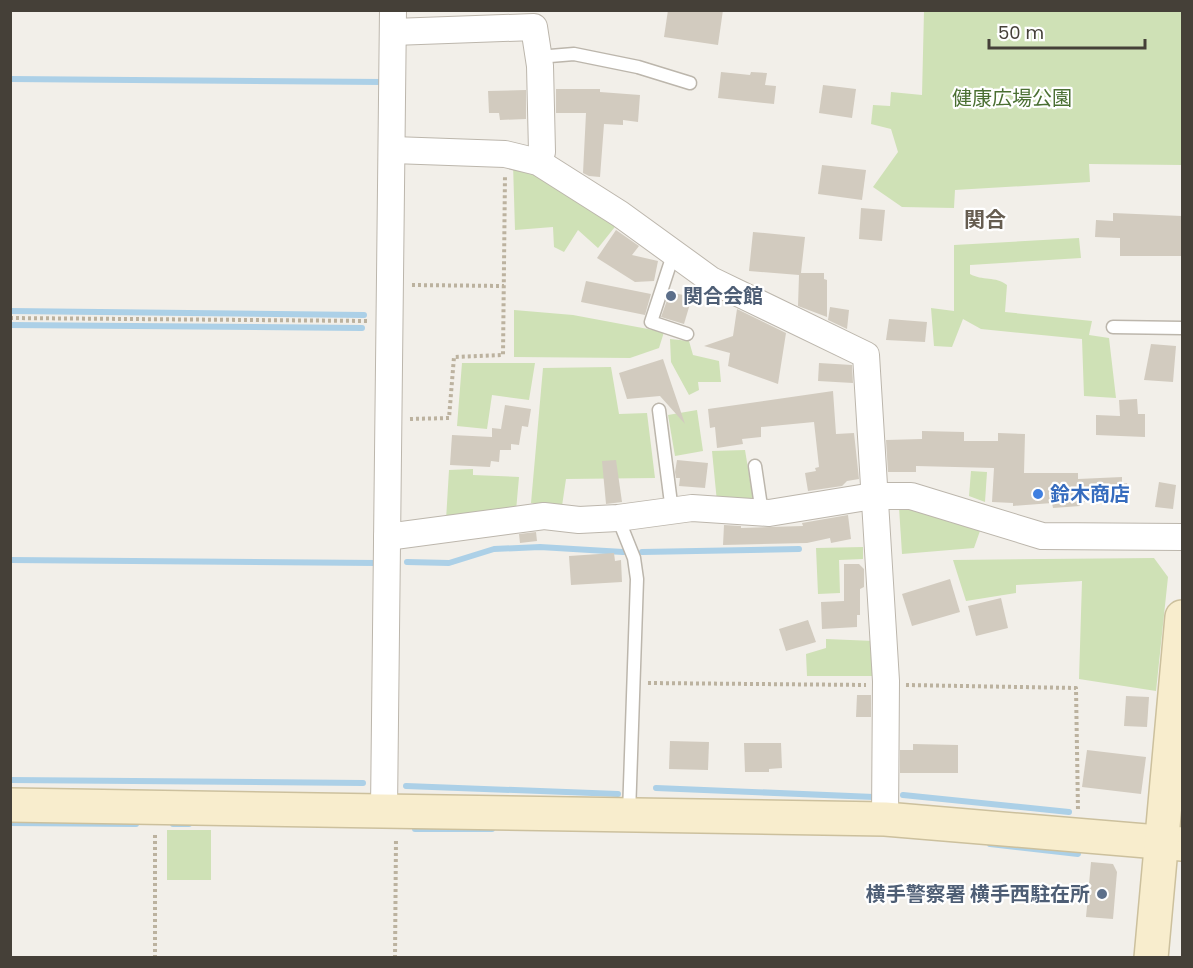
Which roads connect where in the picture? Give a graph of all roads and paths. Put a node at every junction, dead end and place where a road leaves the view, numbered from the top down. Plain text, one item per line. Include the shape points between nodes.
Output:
1 (535, 19) edge
2 (393, 21) edge
3 (538, 57) junction
4 (690, 83) dead end
5 (393, 150) junction
6 (505, 154) junction
7 (538, 162) junction
8 (673, 255) junction
9 (391, 285) junction
10 (504, 286) junction
11 (10, 318) edge
12 (366, 321) dead end
13 (1113, 327) dead end
14 (1182, 328) edge
15 (687, 334) dead end
16 (659, 410) dead end
17 (388, 420) junction
18 (755, 466) dead end
19 (873, 496) junction
20 (672, 511) junction
21 (762, 513) junction
22 (618, 519) junction
23 (387, 537) junction
24 (1182, 537) edge
25 (1182, 617) edge
26 (632, 683) junction
27 (886, 685) junction
28 (10, 805) edge
29 (155, 806) junction
30 (390, 810) junction
31 (629, 814) junction
32 (885, 819) junction
33 (1076, 834) junction
34 (1172, 843) edge
35 (155, 957) edge
36 (395, 957) edge
37 (1151, 957) edge

1 - 2 street via 491,24
1 - 3 street
2 - 5 street
3 - 4 lane via 574,54
3 - 7 street via 542,152
5 - 6 street
5 - 9 street
6 - 7 street
6 - 10 path
7 - 8 street via 620,214
8 - 15 lane via 651,322
8 - 19 street via 711,280 866,355
9 - 10 path
9 - 17 street
10 - 17 path via 503,355 454,357 449,418
11 - 12 path
13 - 14 lane
16 - 20 lane
17 - 23 street
18 - 21 lane
19 - 21 street
19 - 24 street via 911,496 1042,536
19 - 27 street
20 - 21 street via 692,508
20 - 22 street
22 - 23 street via 514,518
22 - 26 lane via 634,558 637,579
23 - 30 street
25 - 34 street
26 - 27 path
26 - 31 lane
27 - 32 street
27 - 33 path via 1076,688
28 - 29 street
29 - 30 street
29 - 35 path
30 - 31 street
30 - 36 path
31 - 32 street
32 - 33 street
33 - 34 street
34 - 37 street

